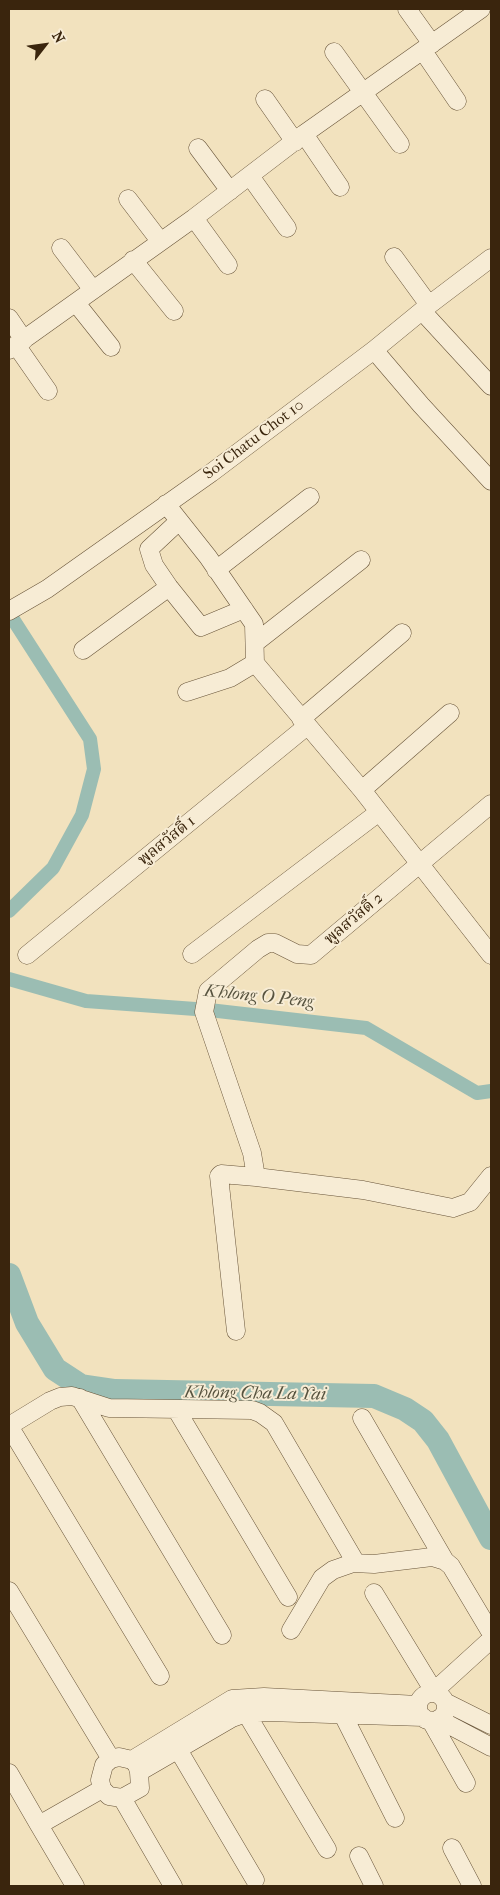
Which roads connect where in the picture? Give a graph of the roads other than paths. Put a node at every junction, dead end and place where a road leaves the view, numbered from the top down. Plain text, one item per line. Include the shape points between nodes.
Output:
1 (407, 9) edge
2 (482, 9) edge
3 (491, 20) edge
4 (427, 48) junction
5 (334, 52) dead end
6 (363, 93) junction
7 (265, 99) dead end
8 (457, 101) dead end
9 (300, 138) junction
10 (400, 144) dead end
11 (198, 148) dead end
12 (250, 176) junction
13 (340, 187) dead end
14 (230, 190) junction
15 (128, 199) dead end
16 (194, 218) junction
17 (287, 228) dead end
18 (160, 241) junction
19 (61, 248) dead end
20 (394, 257) dead end
21 (491, 258) edge
22 (133, 260) junction
23 (228, 265) dead end
24 (93, 290) junction
25 (76, 302) junction
26 (425, 308) junction
27 (174, 311) dead end
28 (9, 318) edge
29 (16, 345) edge
30 (111, 347) dead end
31 (374, 350) junction
32 (491, 386) edge
33 (48, 391) dead end
34 (491, 481) edge
35 (310, 498) dead end
36 (166, 504) junction
37 (179, 520) junction
38 (361, 560) dead end
39 (216, 570) junction
40 (169, 587) junction
41 (244, 609) junction
42 (12, 610) edge
43 (402, 633) dead end
44 (255, 643) junction
45 (83, 650) dead end
46 (255, 663) junction
47 (187, 692) dead end
48 (450, 713) dead end
49 (304, 722) junction
50 (362, 790) junction
51 (491, 804) edge
52 (379, 812) junction
53 (419, 864) junction
54 (490, 952) edge
55 (192, 954) dead end
56 (27, 955) dead end
57 (491, 1176) edge
58 (256, 1177) junction
59 (236, 1331) dead end
60 (80, 1398) junction
61 (176, 1409) junction
62 (362, 1418) dead end
63 (9, 1426) edge
64 (445, 1561) junction
65 (356, 1563) junction
66 (9, 1590) edge
67 (374, 1593) dead end
68 (288, 1597) dead end
69 (291, 1630) dead end
70 (222, 1635) dead end
71 (489, 1638) edge
72 (160, 1676) dead end
73 (440, 1698) junction
74 (246, 1705) junction
75 (344, 1708) junction
76 (428, 1716) junction
77 (491, 1725) edge
78 (175, 1742) junction
79 (491, 1748) edge
80 (111, 1759) junction
81 (136, 1766) junction
82 (9, 1774) edge
83 (466, 1783) dead end
84 (102, 1789) junction
85 (122, 1798) junction
86 (396, 1818) dead end
87 (39, 1825) junction
88 (327, 1848) dead end
89 (452, 1848) dead end
90 (359, 1856) dead end
91 (256, 1880) dead end
92 (75, 1886) edge
93 (173, 1886) edge
94 (374, 1886) edge
95 (472, 1886) edge

1 - 4 street
2 - 3 street
2 - 4 street
4 - 6 street
4 - 8 street
5 - 6 street
6 - 9 street
6 - 10 street
7 - 9 street
9 - 12 street
9 - 13 street
11 - 14 street
12 - 14 street
12 - 17 street
14 - 16 street
15 - 18 street
16 - 18 street
16 - 23 street
18 - 22 street
19 - 24 street
20 - 26 street
21 - 26 street, Soi Chatu Chot 10
22 - 24 street
22 - 27 street
24 - 25 street
25 - 29 street
25 - 30 street
26 - 31 street, Soi Chatu Chot 10
26 - 32 street
28 - 29 street
29 - 33 street
31 - 34 street
31 - 36 street, Soi Chatu Chot 10
35 - 39 street
36 - 37 street
36 - 42 street, Soi Chatu Chot 10 via 47,589
37 - 39 street
37 - 40 street via 149,549 154,564
38 - 44 street
39 - 41 street
40 - 41 street via 201,627
40 - 45 street
41 - 44 street via 254,624
43 - 49 street, พูลสวัสดิ์ 1
44 - 46 street
46 - 47 street via 230,678
46 - 49 street
48 - 50 street
49 - 50 street
49 - 56 street, พูลสวัสดิ์ 1
50 - 52 street
51 - 53 street, พูลสวัสดิ์ 2
52 - 53 street
52 - 55 street
53 - 54 street
53 - 58 street, พูลสวัสดิ์ 2 via 311,955 297,954 281,945 268,943 208,992 204,1012 252,1153
57 - 58 street via 470,1202 453,1208 363,1190
58 - 59 street via 220,1176
60 - 61 street via 109,1408
60 - 63 street via 60,1397
60 - 70 street
61 - 65 street via 252,1410 268,1417
61 - 68 street
62 - 64 street
63 - 72 street
64 - 65 street via 424,1557 374,1564
64 - 71 street via 451,1566
65 - 69 street via 343,1565 322,1578
66 - 80 street
67 - 73 street
71 - 73 street via 442,1684
73 - 76 street via 446,1710
73 - 76 street via 431,1693 422,1697
73 - 77 street
74 - 75 street via 268,1712
74 - 78 street via 232,1718
74 - 88 street
75 - 76 street
75 - 86 street
76 - 79 street
76 - 83 street
78 - 81 street
78 - 91 street
80 - 81 street via 118,1757
80 - 84 street via 101,1772
81 - 85 street via 140,1788
82 - 87 street
84 - 85 street via 109,1796
84 - 87 street
85 - 93 street
87 - 92 street
89 - 95 street
90 - 94 street

